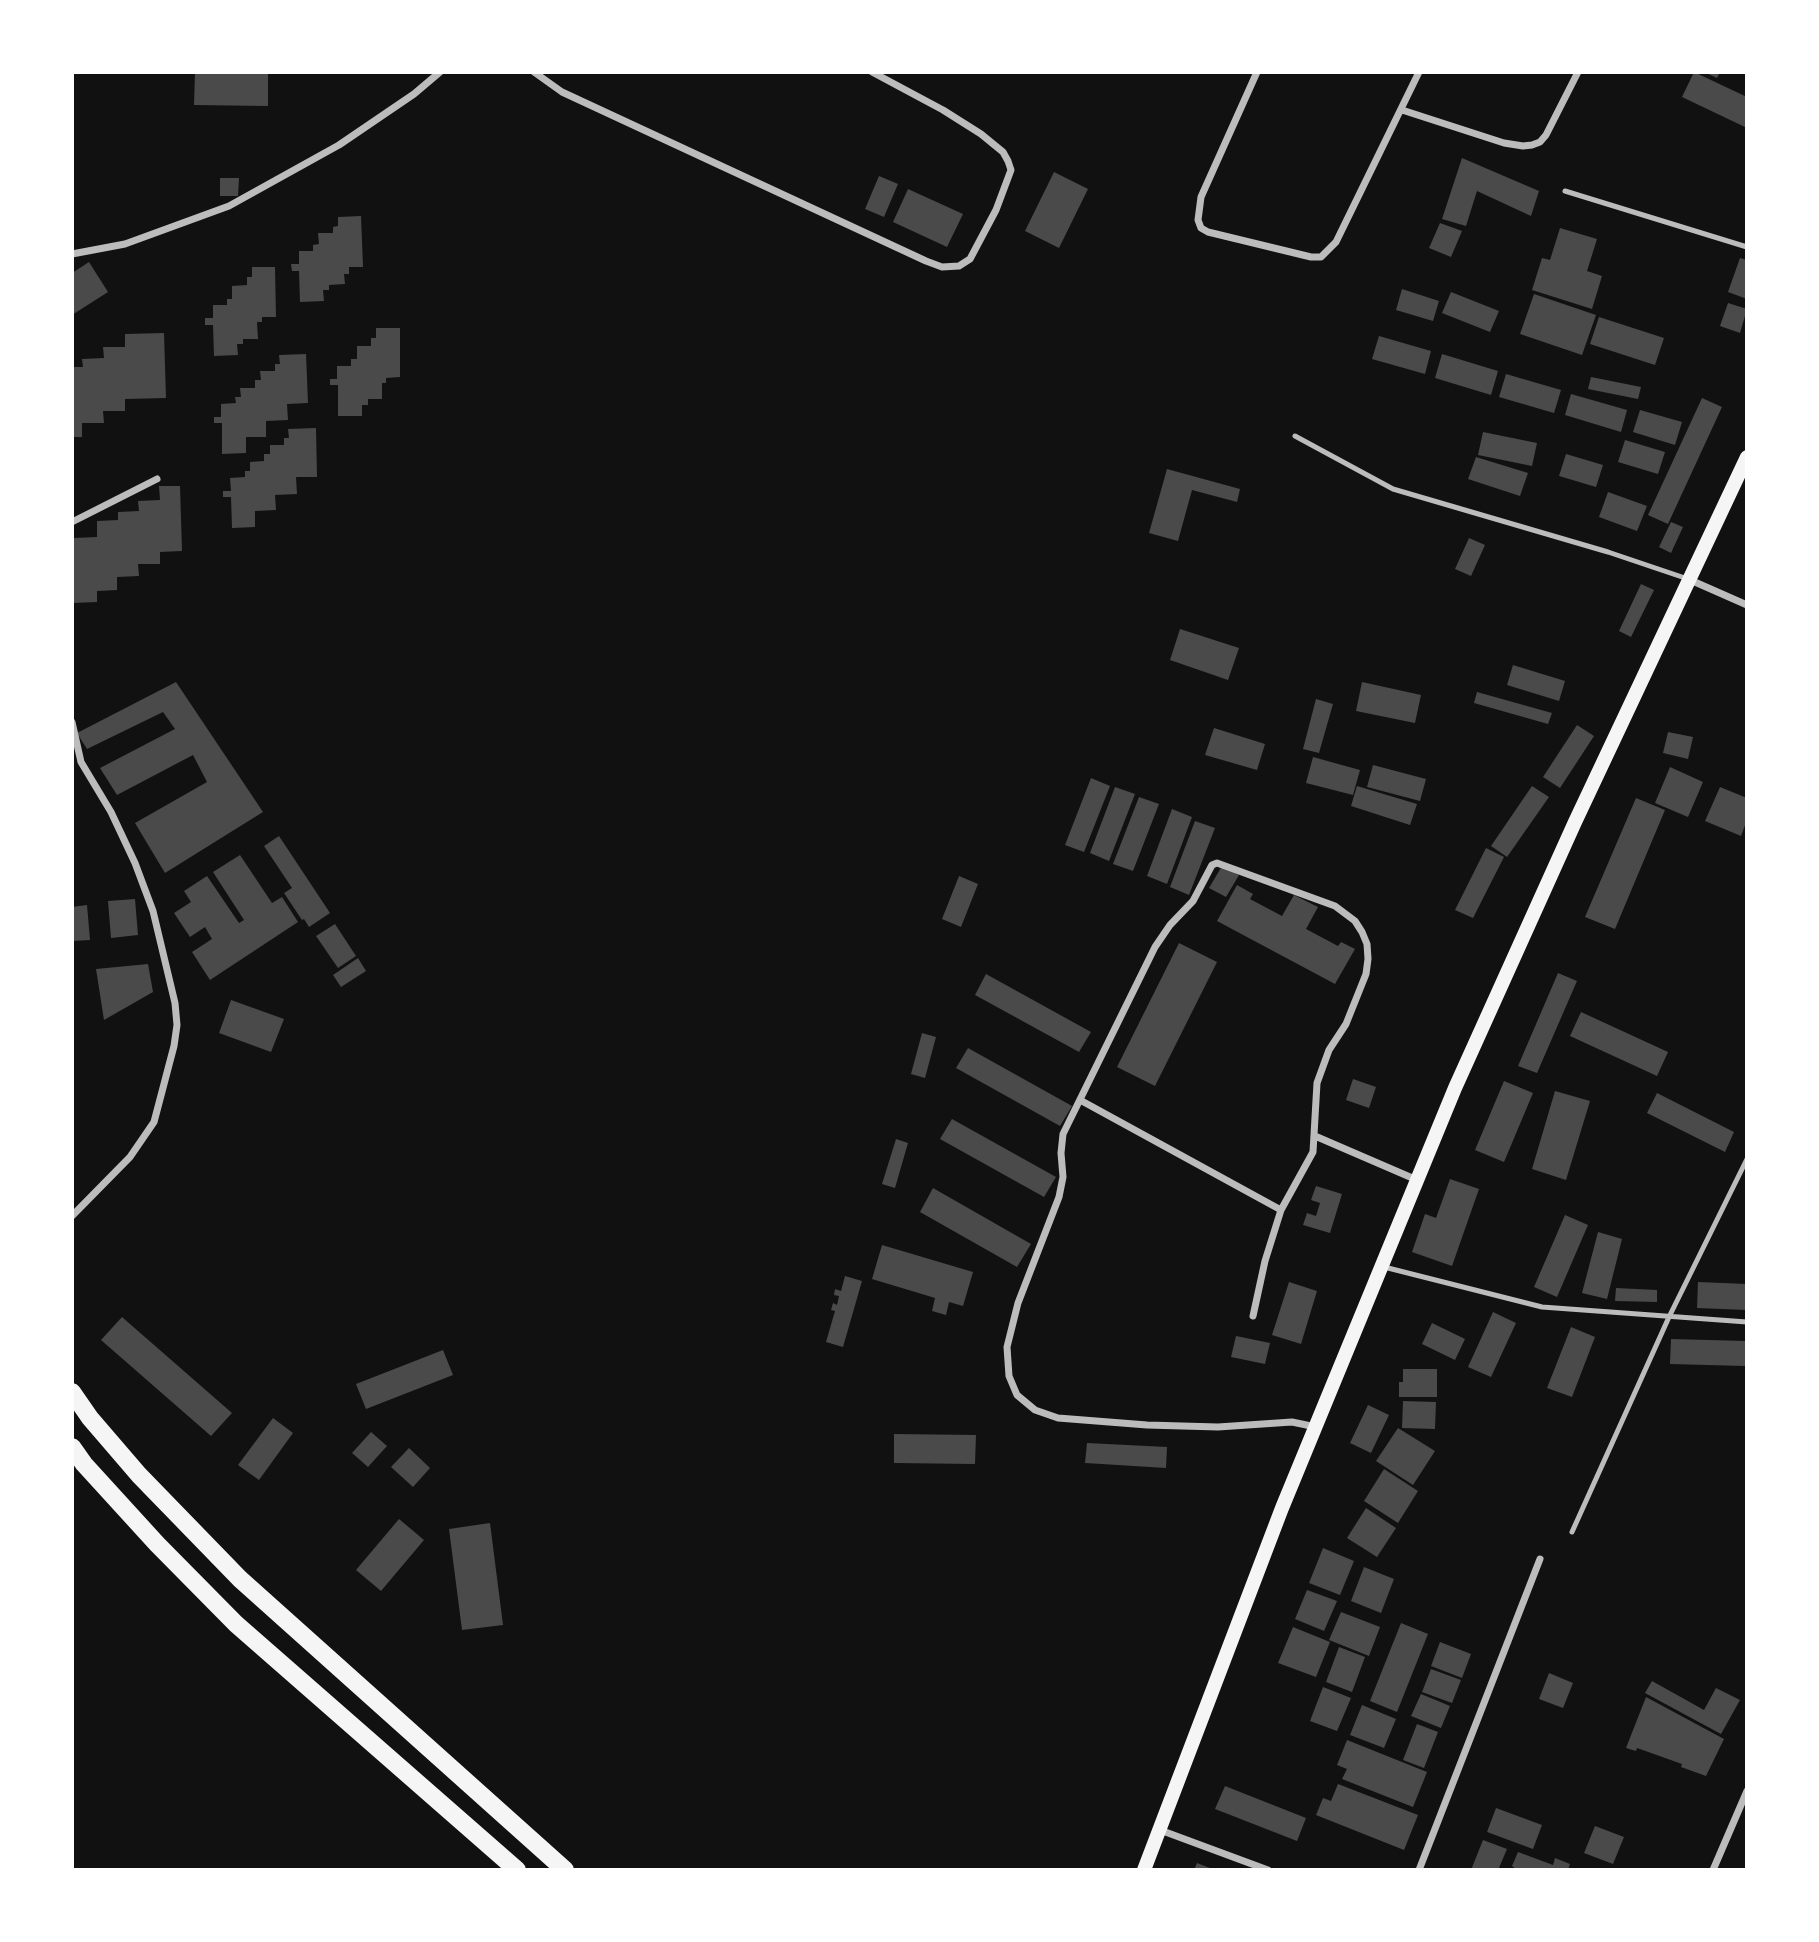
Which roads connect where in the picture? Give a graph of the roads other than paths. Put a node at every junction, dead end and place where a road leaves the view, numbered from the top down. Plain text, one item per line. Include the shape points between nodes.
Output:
1 (440, 72) edge
2 (534, 72) edge
3 (872, 72) edge
4 (1257, 72) edge
5 (1419, 72) edge
6 (1578, 72) edge
7 (1402, 110) junction
8 (1565, 191) dead end
9 (1747, 247) edge
10 (72, 254) edge
11 (1295, 436) dead end
12 (1746, 465) edge
13 (157, 479) dead end
14 (72, 522) edge
15 (1689, 579) junction
16 (1747, 605) edge
17 (72, 722) edge
18 (1080, 1101) junction
19 (1315, 1136) junction
20 (1747, 1159) edge
21 (1418, 1180) junction
22 (1281, 1210) junction
23 (72, 1216) edge
24 (1381, 1266) junction
25 (1253, 1316) dead end
26 (1669, 1317) junction
27 (1747, 1322) edge
28 (72, 1392) edge
29 (1316, 1427) junction
30 (72, 1447) edge
31 (1572, 1532) dead end
32 (1540, 1559) dead end
33 (1747, 1791) edge
34 (1159, 1829) junction
35 (517, 1870) edge
36 (565, 1870) edge
37 (1144, 1870) edge
38 (1268, 1870) edge
39 (1419, 1870) edge
40 (1713, 1870) edge

1 - 10 street via 339,145 229,206 125,244
2 - 3 street via 562,92 926,261 958,266 970,259 996,210 1011,170 1008,161 981,134
4 - 7 street via 1201,197 1198,220 1208,232 1321,257 1336,242
5 - 7 street
6 - 7 street via 1546,135 1532,145 1504,143
8 - 9 lane
11 - 15 lane via 1393,489
12 - 15 main road
13 - 14 street
15 - 16 street
15 - 21 main road via 1503,978
17 - 23 street via 81,762 111,812 153,911 177,1025 154,1122 130,1157
18 - 19 street via 1155,947 1193,901 1212,865 1223,864 1335,905 1354,921 1367,944 1366,974 1317,1083
18 - 22 street
18 - 29 street via 1063,1135 1059,1197 1018,1303 1007,1347 1009,1376 1017,1395 1035,1410 1058,1418 1218,1427 1292,1422
19 - 21 street
19 - 22 street via 1314,1152
20 - 26 lane
21 - 24 main road
22 - 25 street
24 - 26 lane via 1542,1307
24 - 29 main road
26 - 27 lane
26 - 31 lane
28 - 36 highway via 139,1475 240,1579
29 - 34 main road
30 - 35 highway via 236,1624
32 - 39 street
33 - 40 street
34 - 37 main road
34 - 38 street

